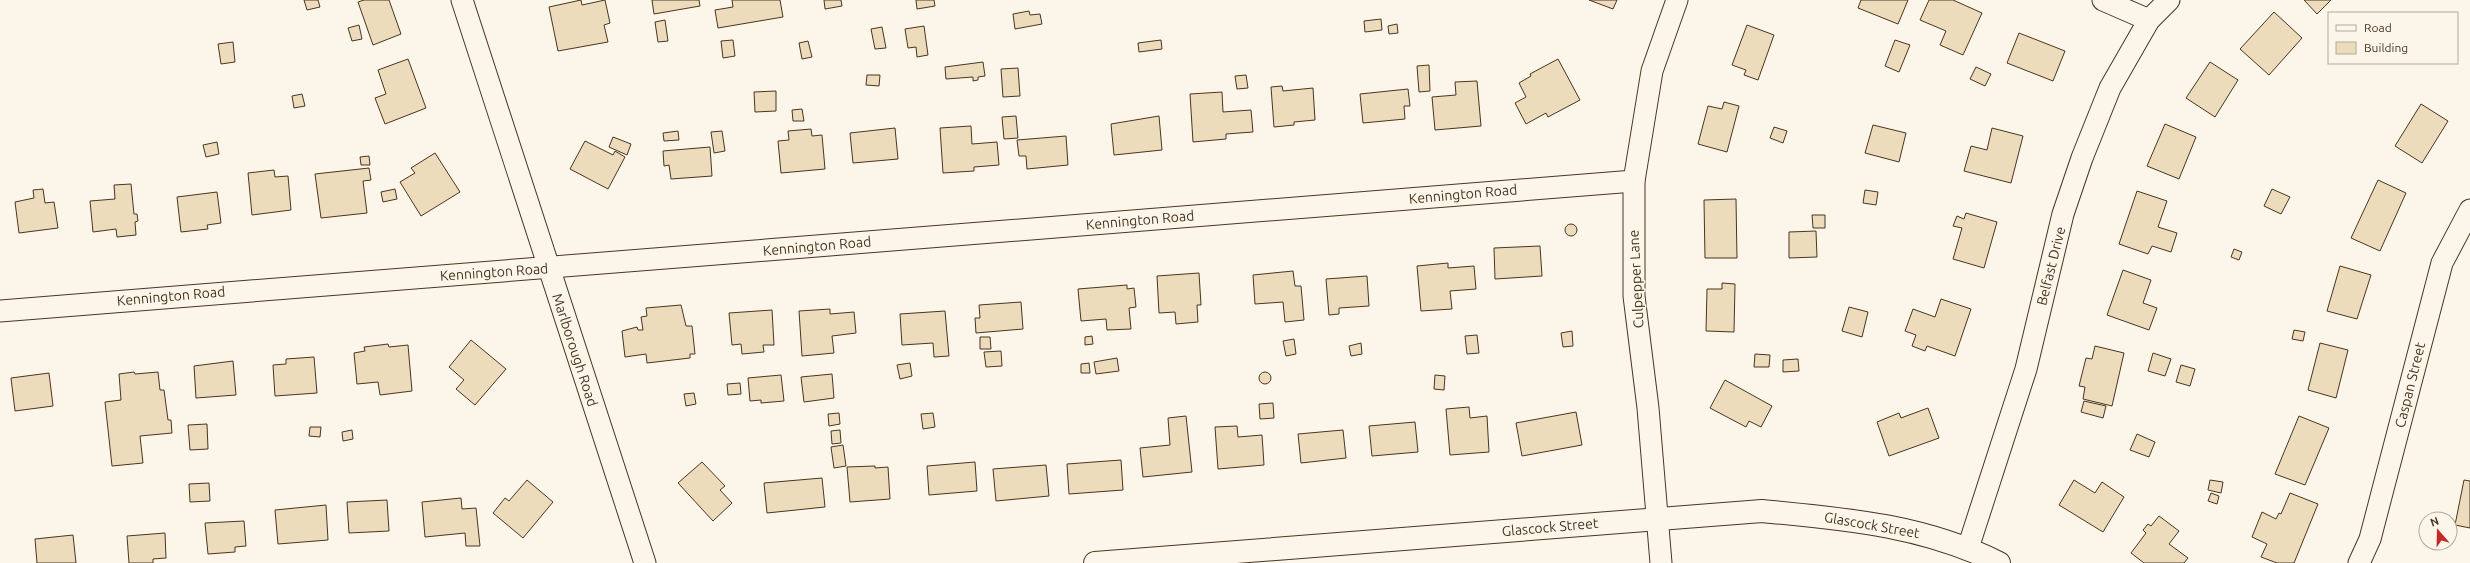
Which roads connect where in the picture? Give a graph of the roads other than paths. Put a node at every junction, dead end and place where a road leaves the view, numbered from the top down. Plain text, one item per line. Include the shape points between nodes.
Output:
1 (462, 0) edge
2 (1677, 0) edge
3 (2104, 0) edge
4 (2169, 0) edge
5 (2149, 20) junction
6 (1634, 181) junction
7 (2470, 210) edge
8 (548, 268) junction
9 (0, 311) edge
10 (1655, 519) junction
11 (1968, 548) junction
12 (1163, 560) edge
13 (645, 563) edge
14 (1095, 563) edge
15 (1661, 563) edge
16 (1999, 563) edge
17 (2359, 563) edge

1 - 8 street, Marlborough Road
2 - 6 street, Culpepper Lane via 1652,71
3 - 5 street
4 - 5 street, Belfast Drive
5 - 11 street, Belfast Drive via 2110,88 2063,214 2026,369
6 - 8 street, Kennington Road
6 - 10 street, Culpepper Lane via 1634,296 1648,408
7 - 17 street, Caspan Street via 2442,263 2370,539
8 - 9 street, Kennington Road
8 - 13 street, Marlborough Road
10 - 11 street, Glascock Street via 1762,510 1851,519 1939,537
10 - 12 street, Glascock Street
10 - 15 street, Culpepper Lane
11 - 16 street, Glascock Street
12 - 14 street, Glascock Street

